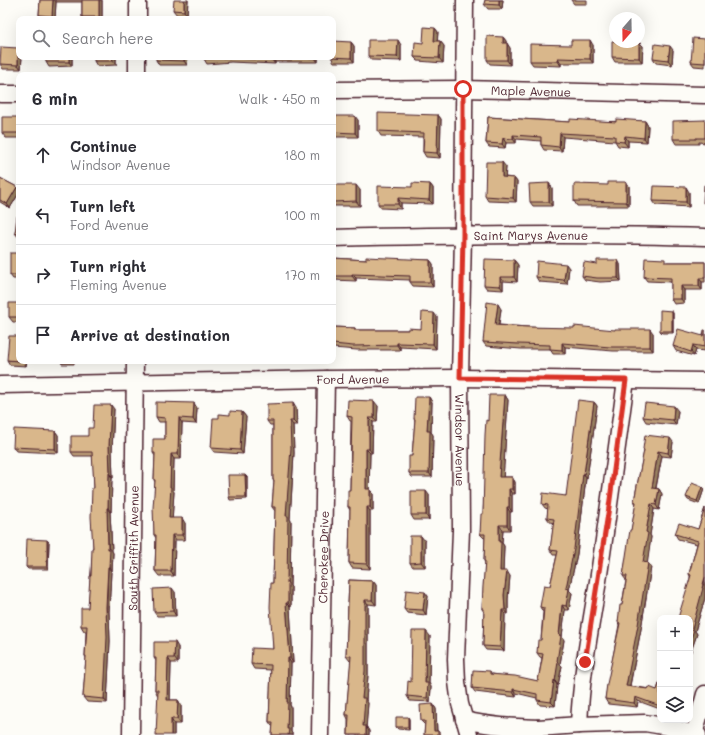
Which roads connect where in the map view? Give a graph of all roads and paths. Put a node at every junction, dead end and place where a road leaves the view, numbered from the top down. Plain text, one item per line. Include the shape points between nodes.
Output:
1 (138, 0) edge
2 (465, 0) edge
3 (138, 16) edge
4 (137, 60) edge
5 (137, 72) edge
6 (463, 89) junction
7 (336, 90) edge
8 (0, 94) edge
9 (16, 94) edge
10 (705, 95) edge
11 (463, 235) junction
12 (705, 237) edge
13 (336, 238) edge
14 (135, 364) edge
15 (460, 378) junction
16 (326, 379) junction
17 (626, 380) junction
18 (705, 381) edge
19 (134, 382) junction
20 (0, 385) edge
21 (705, 694) edge
22 (464, 720) junction
23 (579, 725) junction
24 (533, 731) edge
25 (131, 735) edge
26 (320, 735) edge
27 (469, 735) edge
28 (695, 735) edge

1 - 3 street
2 - 6 street, Windsor Avenue
4 - 5 street
6 - 7 street, Maple Avenue
6 - 10 street, Maple Avenue
6 - 11 street, Windsor Avenue
8 - 9 street
11 - 12 street, Saint Marys Avenue
11 - 13 street, Saint Marys Avenue
11 - 15 street, Windsor Avenue
14 - 19 street, South Griffith Avenue
15 - 16 street, Ford Avenue
15 - 17 street, Ford Avenue
15 - 22 street, Windsor Avenue via 460,530 456,659
16 - 19 street, Ford Avenue
16 - 26 street, Cherokee Drive
17 - 18 street, Ford Avenue
17 - 23 street via 585,662
19 - 20 street, Ford Avenue
19 - 25 street, South Griffith Avenue
21 - 28 street
22 - 24 street
22 - 27 street, Windsor Avenue
23 - 24 street
23 - 28 street via 646,723

